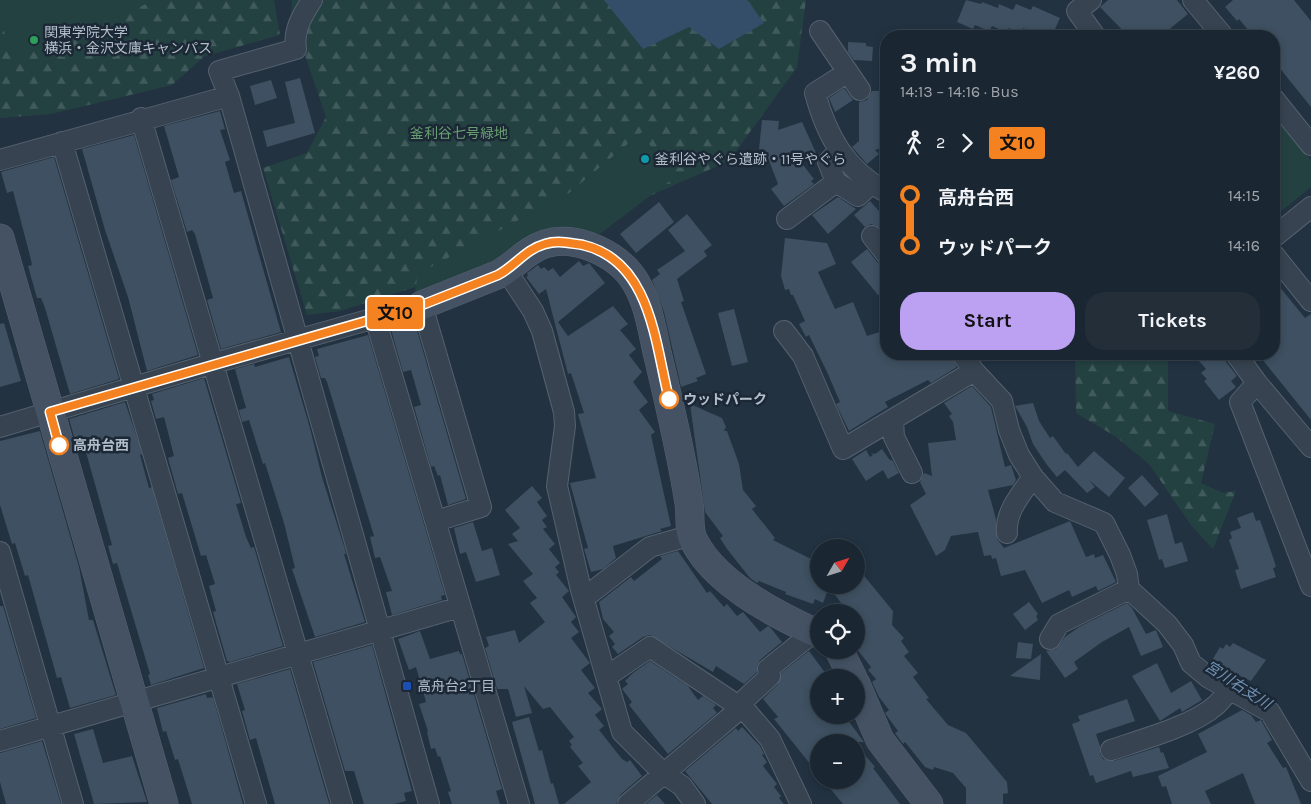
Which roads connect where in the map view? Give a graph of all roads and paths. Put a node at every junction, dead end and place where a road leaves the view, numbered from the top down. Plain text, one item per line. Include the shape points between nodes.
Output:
1 (312, 0) edge
2 (1091, 0) edge
3 (1193, 0) edge
4 (1091, 30) edge
5 (1217, 30) edge
6 (820, 31) dead end
7 (848, 72) junction
8 (860, 90) dead end
9 (229, 96) junction
10 (1280, 106) edge
11 (141, 118) junction
12 (62, 142) junction
13 (1311, 145) edge
14 (839, 151) junction
15 (0, 160) edge
16 (836, 182) junction
17 (880, 186) edge
18 (880, 187) edge
19 (1311, 207) edge
20 (787, 219) dead end
21 (1280, 232) edge
22 (872, 236) dead end
23 (0, 238) edge
24 (880, 246) edge
25 (1280, 262) edge
26 (506, 270) junction
27 (1311, 301) edge
28 (422, 305) junction
29 (375, 318) junction
30 (784, 331) dead end
31 (297, 340) junction
32 (966, 360) edge
33 (1240, 360) edge
34 (214, 363) junction
35 (974, 371) junction
36 (1257, 383) junction
37 (136, 386) junction
38 (50, 412) junction
39 (893, 420) junction
40 (0, 428) edge
41 (1311, 447) edge
42 (912, 473) dead end
43 (1033, 477) junction
44 (436, 521) junction
45 (1007, 533) dead end
46 (692, 535) junction
47 (0, 552) edge
48 (1311, 586) edge
49 (1129, 589) junction
50 (584, 598) junction
51 (460, 607) junction
52 (380, 630) junction
53 (810, 630) edge
54 (810, 638) edge
55 (1050, 639) dead end
56 (299, 653) junction
57 (219, 676) junction
58 (606, 677) junction
59 (1231, 688) junction
60 (134, 702) junction
61 (865, 705) edge
62 (741, 708) junction
63 (50, 726) junction
64 (0, 741) edge
65 (1111, 750) dead end
66 (663, 773) junction
67 (1311, 781) edge
68 (73, 804) edge
69 (164, 804) edge
70 (256, 804) edge
71 (342, 804) edge
72 (430, 804) edge
73 (519, 804) edge
74 (628, 804) edge
75 (695, 804) edge
76 (801, 804) edge
77 (929, 804) edge

1 - 9 street via 294,36 296,49 219,70
2 - 4 street via 1077,11
3 - 5 street
6 - 7 street
7 - 8 street
7 - 14 street via 815,93
9 - 11 street
9 - 31 street
10 - 13 street
11 - 12 street
11 - 34 street
12 - 15 street
12 - 37 street
14 - 16 street via 828,162
14 - 17 street via 852,168
16 - 18 street via 858,196
16 - 20 street
19 - 21 street
22 - 24 street
23 - 38 street
25 - 27 street
26 - 28 street
26 - 46 street via 527,252 560,242 591,247 608,256 625,268 637,284 647,310 675,426 690,505
26 - 50 street via 542,331 564,412 556,486
28 - 29 street
28 - 44 street via 481,507
29 - 31 street
29 - 44 street
30 - 39 street via 803,356 843,449
31 - 34 street
31 - 52 street
32 - 35 street
33 - 36 street
34 - 37 street
34 - 56 street
35 - 39 street
35 - 43 street via 1002,401 1019,455
36 - 41 street
36 - 48 street via 1240,402
37 - 38 street
37 - 57 street via 175,532
38 - 40 street
38 - 60 street
39 - 42 street via 894,437
43 - 45 street via 1006,522
43 - 49 street via 1055,502 1104,523 1113,537
44 - 51 street
46 - 50 street via 650,547
46 - 53 street via 707,560 734,587
47 - 63 street
49 - 55 street via 1059,624
49 - 59 street via 1167,624 1183,645 1191,663 1209,678
50 - 58 street
51 - 52 street
51 - 73 street
52 - 56 street
52 - 72 street
54 - 62 street via 768,669 770,676 743,701
56 - 57 street
56 - 71 street
57 - 60 street
57 - 70 street
58 - 62 street via 650,647
58 - 66 street via 622,732
59 - 65 street via 1204,714
59 - 67 street via 1270,712
60 - 63 street
60 - 69 street
61 - 77 street via 880,740
62 - 66 street
62 - 76 street via 770,739
63 - 64 street
63 - 68 street
66 - 74 street
66 - 75 street via 682,786

